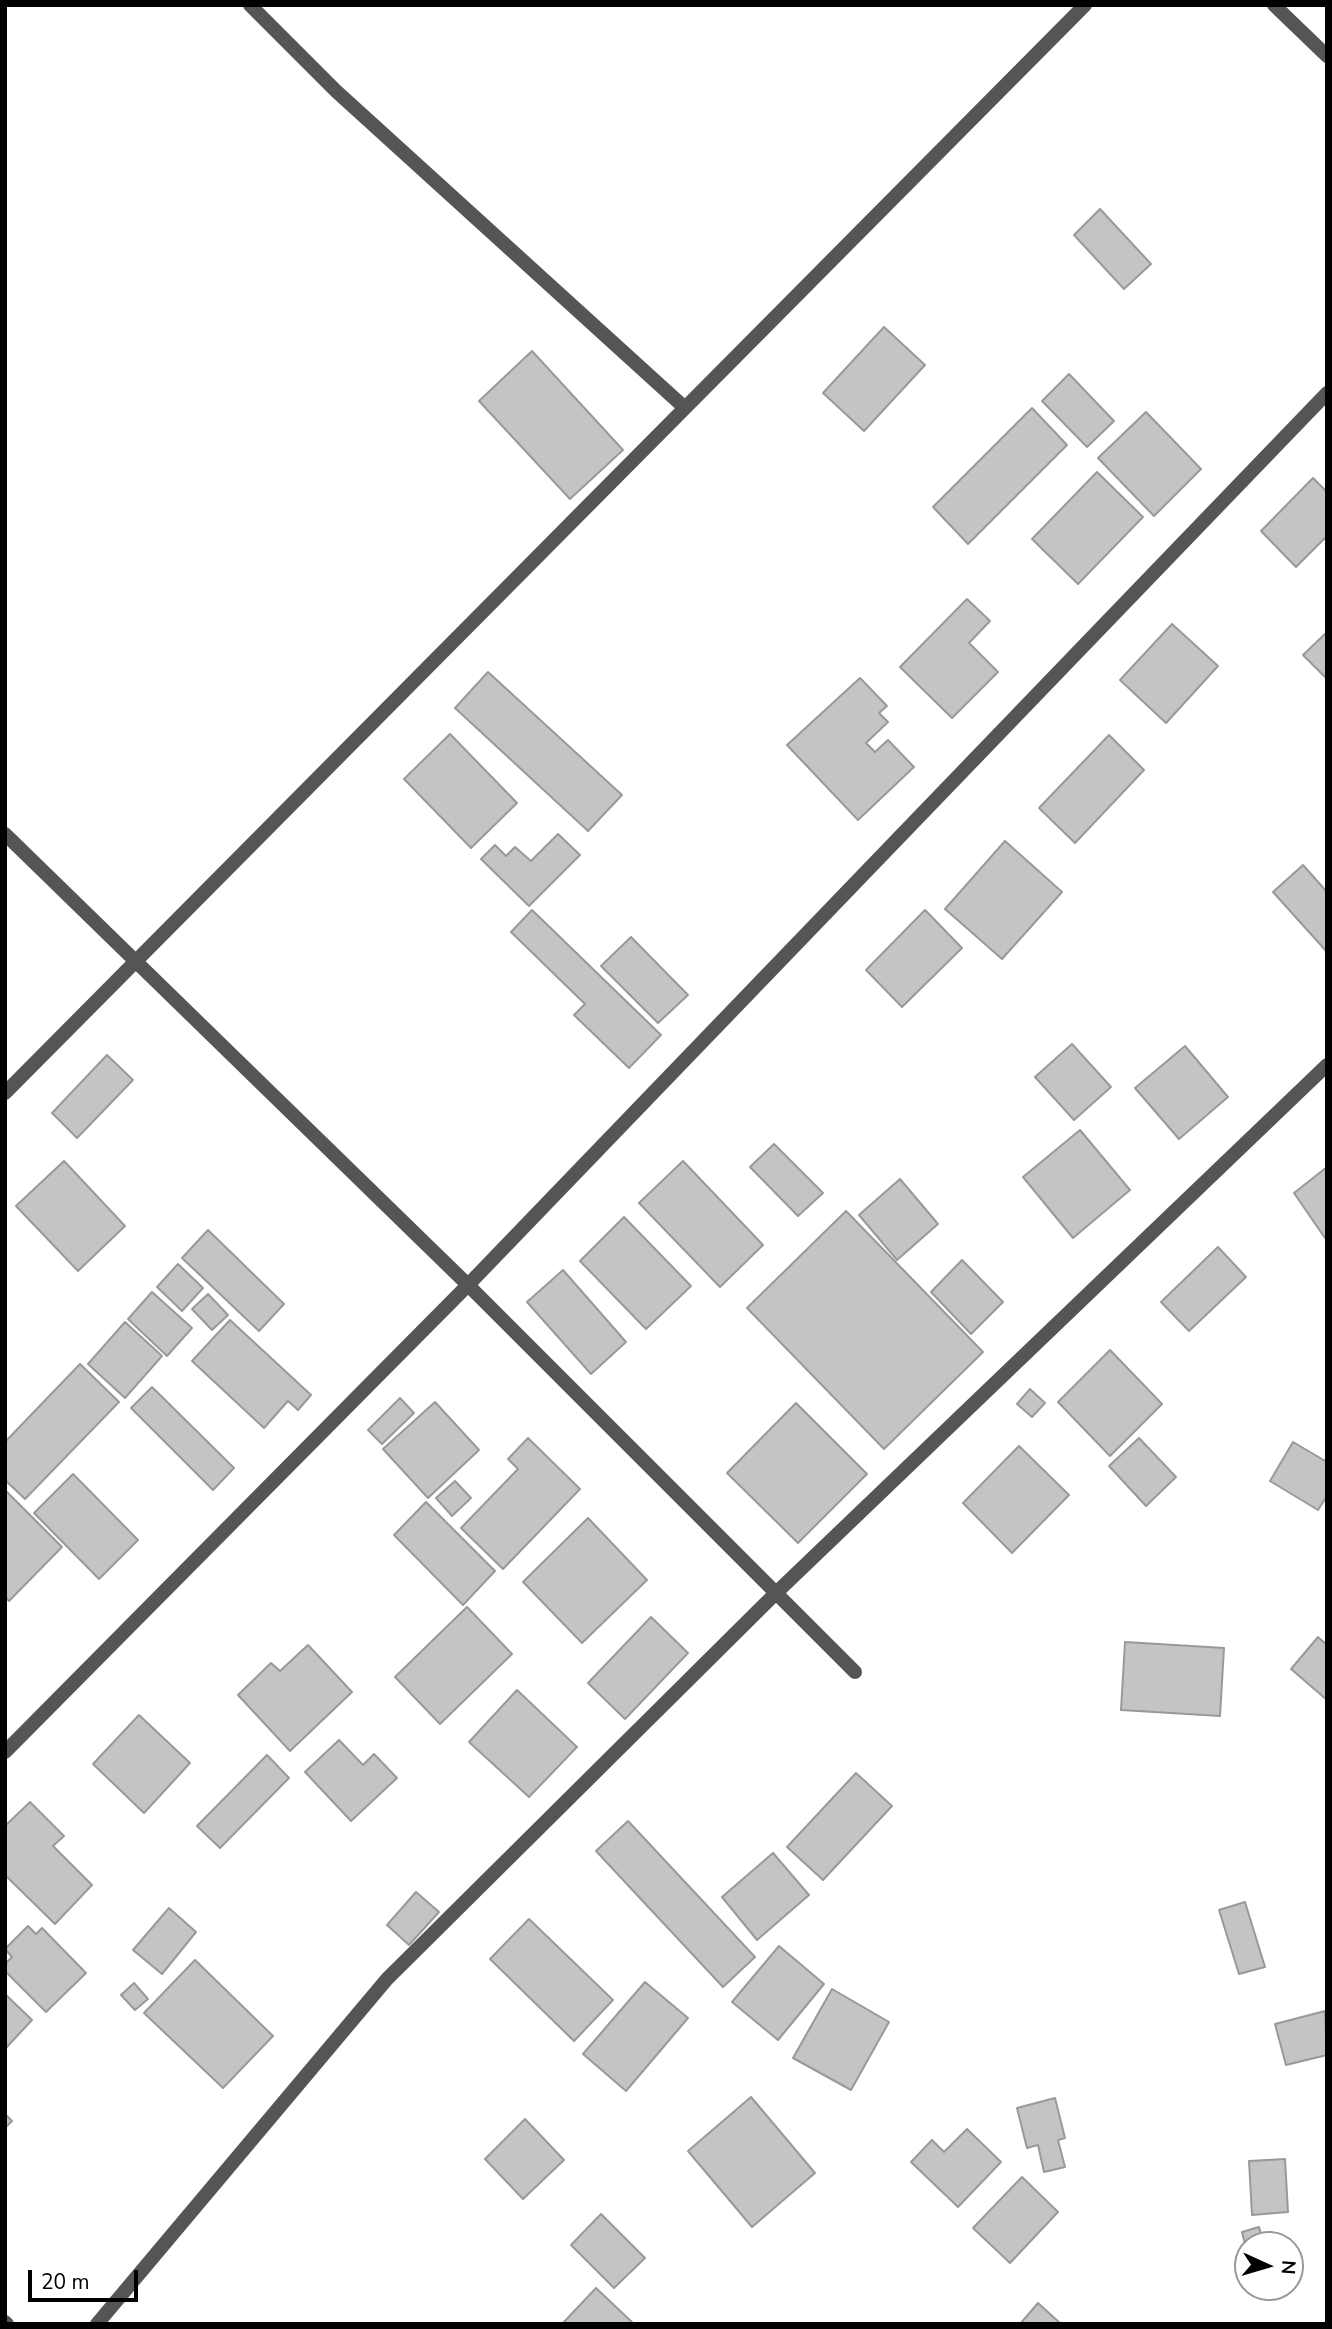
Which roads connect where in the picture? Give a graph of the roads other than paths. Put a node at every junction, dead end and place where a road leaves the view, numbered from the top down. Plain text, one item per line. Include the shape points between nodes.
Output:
1 (250, 5) edge
2 (1085, 5) edge
3 (1274, 5) edge
4 (1327, 56) edge
5 (1327, 393) edge
6 (685, 408) junction
7 (5, 834) edge
8 (135, 962) junction
9 (1327, 1065) edge
10 (5, 1093) edge
11 (468, 1285) junction
12 (776, 1593) junction
13 (855, 1672) dead end
14 (5, 1752) edge
15 (97, 2324) edge

1 - 6 street via 336,91
2 - 6 street
3 - 4 street
5 - 11 street
6 - 8 street
7 - 8 street
8 - 10 street
8 - 11 street
9 - 12 street
11 - 12 street
11 - 14 street
12 - 13 street
12 - 15 street via 387,1979

